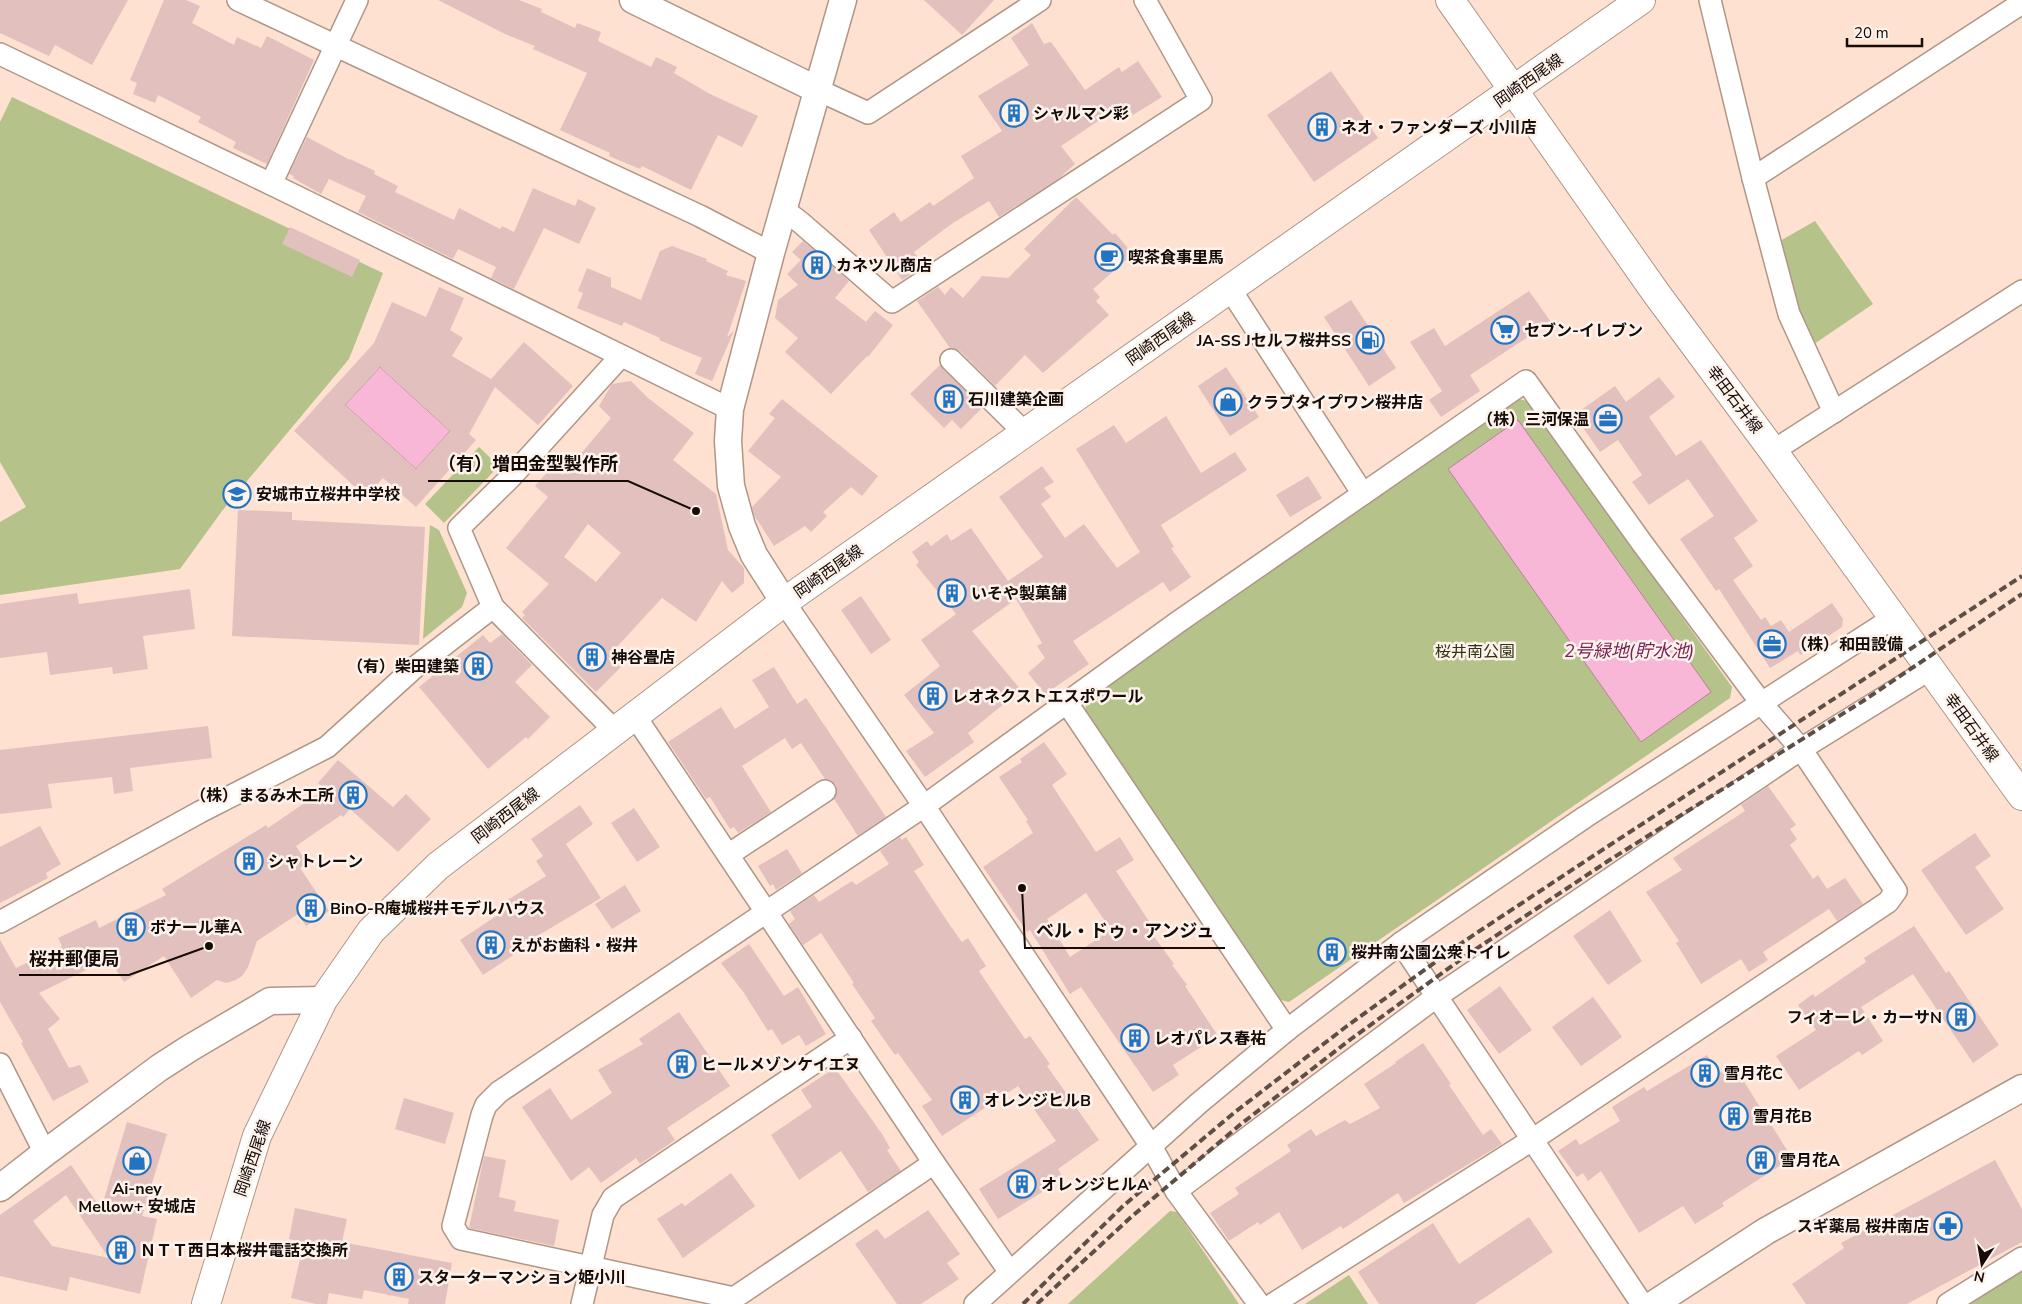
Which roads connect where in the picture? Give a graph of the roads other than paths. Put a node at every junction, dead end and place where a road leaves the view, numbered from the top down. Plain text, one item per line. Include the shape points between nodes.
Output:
1 (238, 0) edge
2 (357, 0) edge
3 (633, 0) edge
4 (843, 0) edge
5 (1040, 0) edge
6 (1145, 0) edge
7 (1450, 0) edge
8 (1641, 0) edge
9 (1710, 0) edge
10 (2022, 3) edge
11 (335, 46) junction
12 (0, 55) edge
13 (818, 90) junction
14 (1514, 90) junction
15 (1753, 178) junction
16 (271, 184) junction
17 (784, 210) junction
18 (771, 253) junction
19 (1230, 289) junction
20 (2022, 291) edge
21 (621, 356) junction
22 (951, 360) dead end
23 (730, 409) junction
24 (1834, 412) junction
25 (1025, 432) junction
26 (1773, 451) junction
27 (1363, 494) junction
28 (784, 602) junction
29 (493, 607) junction
30 (1893, 618) junction
31 (1930, 669) junction
32 (1067, 703) junction
33 (1762, 704) junction
34 (625, 723) junction
35 (1801, 749) junction
36 (825, 791) dead end
37 (2022, 796) edge
38 (924, 806) junction
39 (728, 855) junction
40 (767, 912) junction
41 (0, 922) edge
42 (1401, 942) junction
43 (1436, 997) junction
44 (323, 1000) junction
45 (1288, 1030) junction
46 (851, 1038) junction
47 (0, 1064) edge
48 (2022, 1088) edge
49 (1532, 1140) junction
50 (1151, 1146) junction
51 (45, 1152) junction
52 (934, 1163) junction
53 (0, 1188) edge
54 (1176, 1191) junction
55 (2022, 1258) edge
56 (590, 1268) junction
57 (1009, 1271) junction
58 (206, 1304) edge
59 (582, 1304) edge
60 (974, 1304) edge
61 (1259, 1304) edge
62 (1273, 1304) edge
63 (1642, 1304) edge
64 (1654, 1304) edge
65 (1948, 1304) edge

1 - 11 street
2 - 11 street
3 - 13 street
4 - 13 street
5 - 13 street via 868,113
6 - 17 street via 1201,100 892,302
7 - 14 main road, 幸田石井線
8 - 14 main road, 岡崎西尾線
9 - 15 street
10 - 15 street
11 - 16 street
11 - 18 street via 700,216
12 - 16 street
13 - 17 street
14 - 19 main road, 岡崎西尾線
14 - 26 main road, 幸田石井線 via 1656,293
15 - 24 street via 1789,314
16 - 21 street
17 - 18 street
18 - 23 street
19 - 25 main road, 岡崎西尾線
19 - 27 street
20 - 24 street
21 - 23 street
21 - 29 street via 459,528
22 - 25 street
23 - 28 street via 728,441 732,486 742,526 754,555
24 - 26 street
25 - 28 main road, 岡崎西尾線
26 - 30 main road, 幸田石井線
27 - 32 street
27 - 33 street via 1526,381
28 - 34 main road, 岡崎西尾線
28 - 38 street
29 - 34 street
29 - 41 street via 414,668 327,747 200,812
30 - 31 main road, 幸田石井線
30 - 33 street
31 - 35 street
31 - 37 main road, 幸田石井線
32 - 38 street
32 - 45 street
33 - 35 street
33 - 42 street via 1585,816
34 - 39 street
34 - 44 main road, 岡崎西尾線 via 438,866 371,931
35 - 43 street
35 - 49 street via 1896,891 1888,902
36 - 39 street
38 - 40 street
38 - 50 street
39 - 40 street
40 - 46 street
40 - 56 street via 498,1092 486,1105 453,1226 461,1239
42 - 43 street
42 - 45 street
43 - 49 street
43 - 54 street
44 - 51 street via 270,1001 159,1068
44 - 58 main road, 岡崎西尾線 via 257,1136
45 - 50 street
46 - 52 street
46 - 56 street via 613,1198 603,1215
47 - 51 street
48 - 64 street via 1766,1231
49 - 62 street
49 - 63 street
50 - 54 street
50 - 57 street
51 - 53 street
52 - 56 street via 734,1298
52 - 57 street
54 - 61 street
55 - 65 street
56 - 59 street
57 - 60 street

